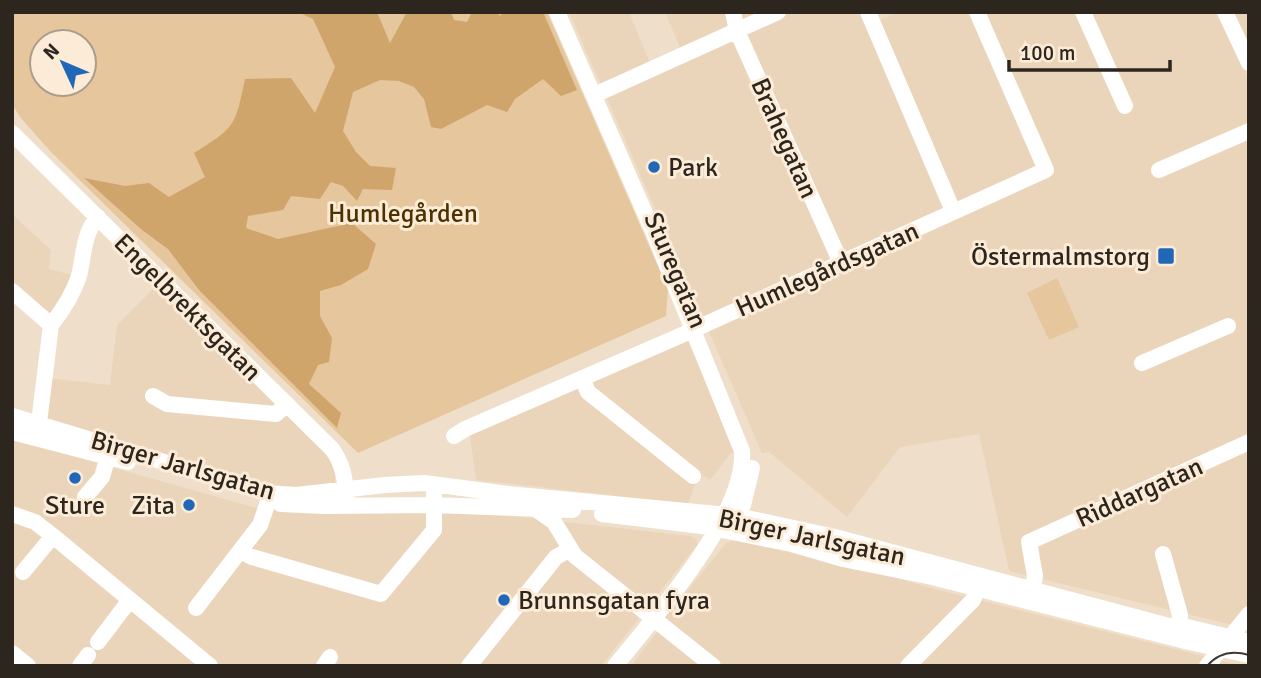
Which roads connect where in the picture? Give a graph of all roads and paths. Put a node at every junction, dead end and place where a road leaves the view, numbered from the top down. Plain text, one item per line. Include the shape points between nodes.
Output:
1 (556, 12) edge
2 (566, 12) edge
3 (733, 12) edge
4 (778, 12) edge
5 (868, 12) edge
6 (977, 12) edge
7 (1083, 12) edge
8 (1225, 12) edge
9 (737, 31) junction
10 (1249, 63) edge
11 (601, 92) junction
12 (1125, 106) dead end
13 (1249, 131) edge
14 (12, 133) edge
15 (1160, 170) dead end
16 (953, 211) junction
17 (97, 218) junction
18 (841, 263) junction
19 (12, 291) edge
20 (51, 325) junction
21 (1228, 326) dead end
22 (696, 328) junction
23 (1142, 363) dead end
24 (582, 378) junction
25 (153, 396) dead end
26 (287, 404) junction
27 (12, 416) edge
28 (38, 431) junction
29 (12, 432) edge
30 (454, 436) dead end
31 (1249, 442) edge
32 (108, 456) junction
33 (693, 476) dead end
34 (439, 485) junction
35 (85, 497) dead end
36 (346, 498) junction
37 (268, 502) junction
38 (434, 505) junction
39 (534, 509) junction
40 (12, 514) edge
41 (728, 524) junction
42 (53, 536) junction
43 (569, 550) junction
44 (241, 551) junction
45 (1163, 554) dead end
46 (23, 572) dead end
47 (976, 589) junction
48 (1031, 590) junction
49 (130, 601) junction
50 (196, 608) dead end
51 (1249, 614) edge
52 (652, 619) junction
53 (1179, 625) junction
54 (1249, 642) edge
55 (1226, 643) junction
56 (12, 653) edge
57 (89, 654) edge
58 (1249, 655) edge
59 (27, 666) edge
60 (210, 666) edge
61 (469, 666) edge
62 (615, 666) edge
63 (713, 666) edge
64 (908, 666) edge
65 (1207, 666) edge

1 - 22 street, Sturegatan
2 - 11 street, Sturegatan
3 - 9 street, Brahegatan
4 - 9 street
5 - 16 street
6 - 16 street, Humlegårdsgatan via 1046,170
7 - 12 street
8 - 10 street
9 - 11 street
9 - 18 street, Brahegatan
11 - 22 street, Sturegatan
13 - 15 street
14 - 17 street, Engelbrektsgatan
16 - 18 street, Humlegårdsgatan
17 - 20 street via 89,227 75,286
17 - 26 street, Engelbrektsgatan
18 - 22 street, Humlegårdsgatan
19 - 20 street
20 - 28 street
21 - 23 street
22 - 24 street, Humlegårdsgatan
22 - 41 street, Sturegatan via 742,451
24 - 30 street, Humlegårdsgatan
24 - 33 street via 588,393
25 - 26 street via 167,404 276,414
26 - 36 street, Engelbrektsgatan via 337,456
27 - 28 street, Birger Jarlsgatan
28 - 29 street, Birger Jarlsgatan
28 - 32 street, Birger Jarlsgatan
28 - 36 street, Birger Jarlsgatan via 266,493
31 - 48 street, Riddargatan via 1029,542 1035,576
32 - 35 street via 102,477
32 - 37 street, Birger Jarlsgatan
34 - 36 street, Birger Jarlsgatan via 396,484
34 - 38 street
34 - 41 street, Birger Jarlsgatan
36 - 37 street, Birger Jarlsgatan via 287,506
36 - 38 street, Birger Jarlsgatan
37 - 44 street via 260,526
38 - 39 street, Birger Jarlsgatan
38 - 44 street via 434,530 381,594
39 - 41 street, Birger Jarlsgatan
39 - 43 street via 552,520
40 - 42 street
41 - 47 street, Birger Jarlsgatan via 893,571
41 - 48 street, Birger Jarlsgatan via 835,537
41 - 52 street
41 - 55 street, Birger Jarlsgatan via 833,545
42 - 46 street
42 - 49 street
43 - 52 street
43 - 61 street via 556,557
44 - 50 street
45 - 53 street
47 - 55 street, Birger Jarlsgatan via 1180,640
47 - 64 street via 973,600
48 - 53 street, Birger Jarlsgatan
49 - 57 street
49 - 60 street
51 - 55 street
52 - 62 street
52 - 63 street
53 - 55 street, Birger Jarlsgatan
54 - 55 street, Birger Jarlsgatan
55 - 58 street, Birger Jarlsgatan
55 - 65 street
56 - 59 street

